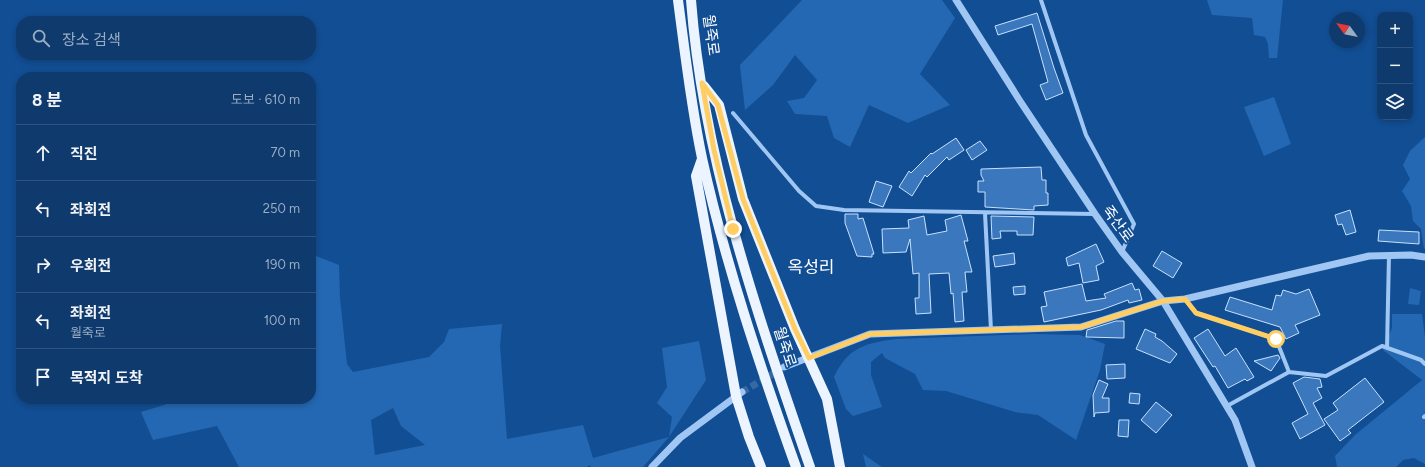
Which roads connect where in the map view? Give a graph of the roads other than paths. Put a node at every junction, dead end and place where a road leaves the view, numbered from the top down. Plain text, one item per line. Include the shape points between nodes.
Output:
1 (678, 0) edge
2 (691, 0) edge
3 (956, 0) edge
4 (1041, 0) edge
5 (702, 83) junction
6 (733, 113) dead end
7 (702, 159) junction
8 (985, 213) junction
9 (1095, 214) junction
10 (1122, 252) junction
11 (1388, 255) junction
12 (1425, 257) edge
13 (1185, 299) junction
14 (1163, 301) junction
15 (991, 330) junction
16 (1387, 348) junction
17 (809, 358) junction
18 (1425, 364) edge
19 (784, 367) tunnel mouth
20 (1289, 372) junction
21 (739, 394) junction
22 (1227, 406) junction
23 (652, 467) edge
24 (761, 467) edge
25 (796, 467) edge
26 (810, 467) edge
27 (840, 467) edge
28 (1252, 467) edge

1 - 7 main road, 월죽로 via 690,98
2 - 5 main road, 월죽로
3 - 9 street, 죽산로
4 - 10 street via 1086,135 1134,224
5 - 17 main road via 718,105 743,199 789,316
5 - 26 main road, 월죽로 via 714,150 733,229 762,328
6 - 8 street via 799,191 816,206 844,210
7 - 21 main road via 696,176
7 - 25 main road, 월죽로 via 740,304
8 - 9 street
8 - 15 street
9 - 10 street, 죽산로
10 - 14 street, 죽산로
11 - 12 street
11 - 13 street via 1370,256
11 - 16 street
13 - 14 street
13 - 20 street via 1196,313 1276,339
14 - 15 street via 1081,327
14 - 22 street, 죽산로
15 - 17 street via 870,334
16 - 18 street via 1421,360
16 - 20 street via 1382,346 1326,376
17 - 19 street
17 - 27 main road via 827,399
20 - 22 street
21 - 23 street via 680,438
21 - 24 main road via 748,437
22 - 28 street, 죽산로 via 1235,420

